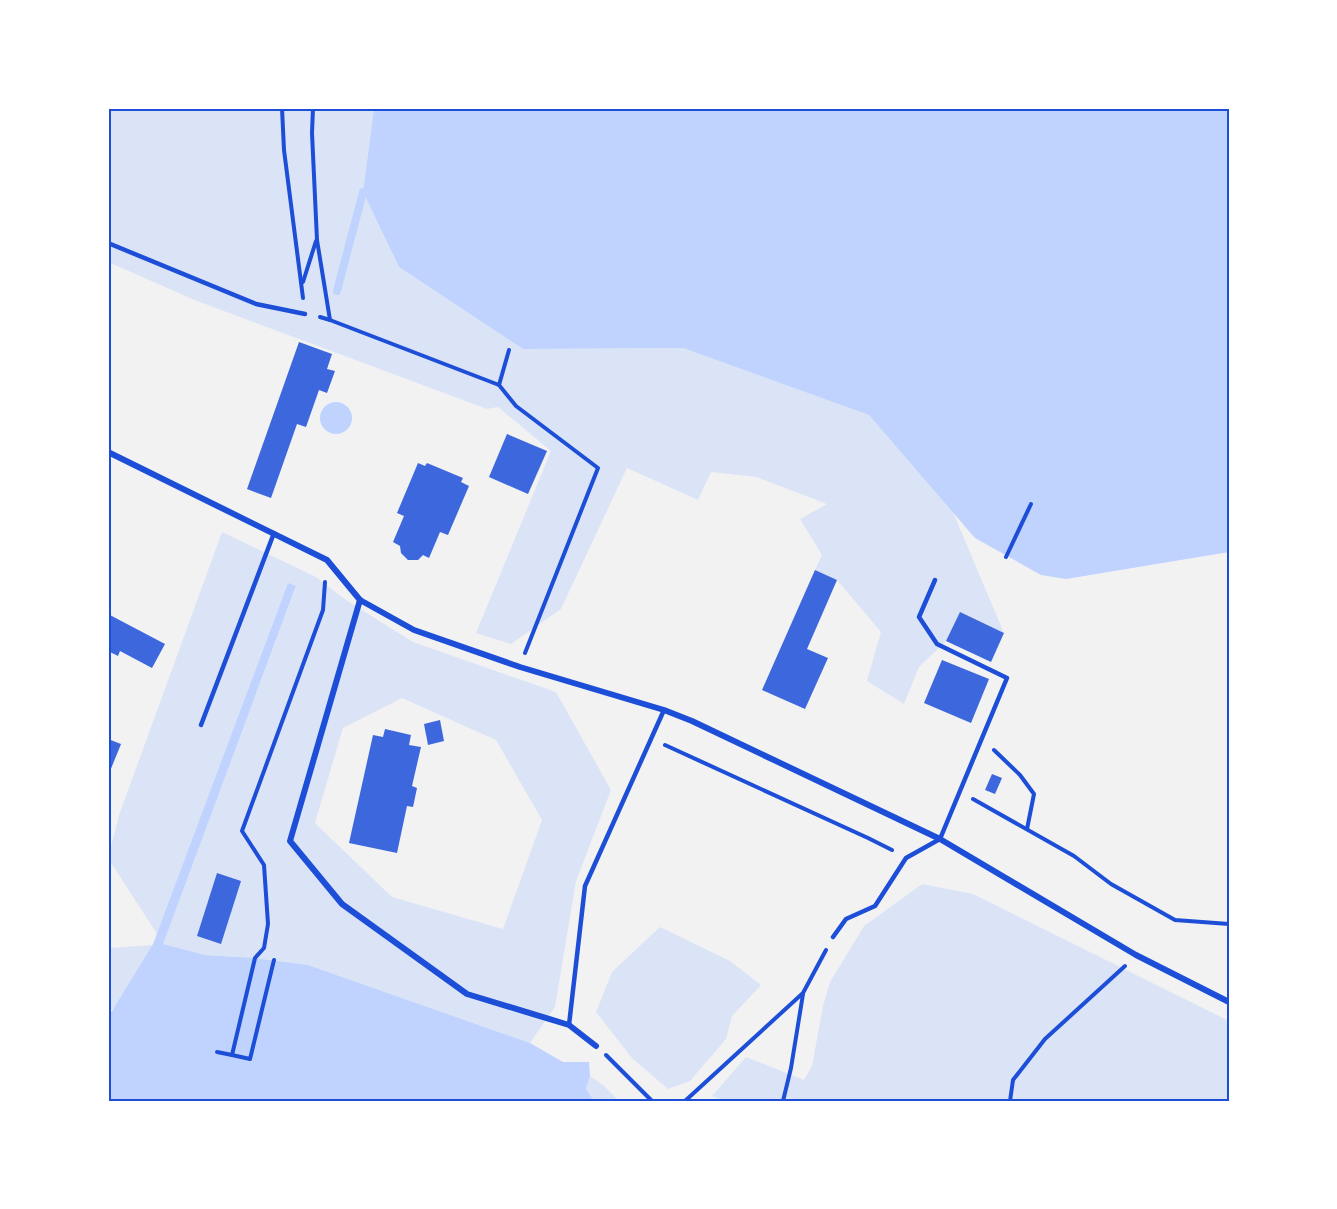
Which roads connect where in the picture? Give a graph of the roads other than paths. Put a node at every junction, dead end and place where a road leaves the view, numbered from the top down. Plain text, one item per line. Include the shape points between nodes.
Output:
1 (108, 243) edge
2 (305, 314) road end
3 (108, 452) edge
4 (274, 533) junction
5 (935, 580) dead end
6 (360, 600) junction
7 (664, 710) junction
8 (201, 725) dead end
9 (940, 839) junction
10 (833, 937) road end
11 (1229, 1002) edge
12 (570, 1025) junction
13 (596, 1046) road end

1 - 2 lane via 256,304
3 - 4 street
4 - 6 street via 327,560
4 - 8 lane
5 - 9 lane via 919,617 937,644 1007,678
6 - 7 street via 414,630
6 - 12 street via 290,841 342,904 467,994
7 - 9 street
7 - 12 lane via 585,886
9 - 10 lane via 906,858 875,906 846,919
9 - 11 street via 1136,955
12 - 13 street

